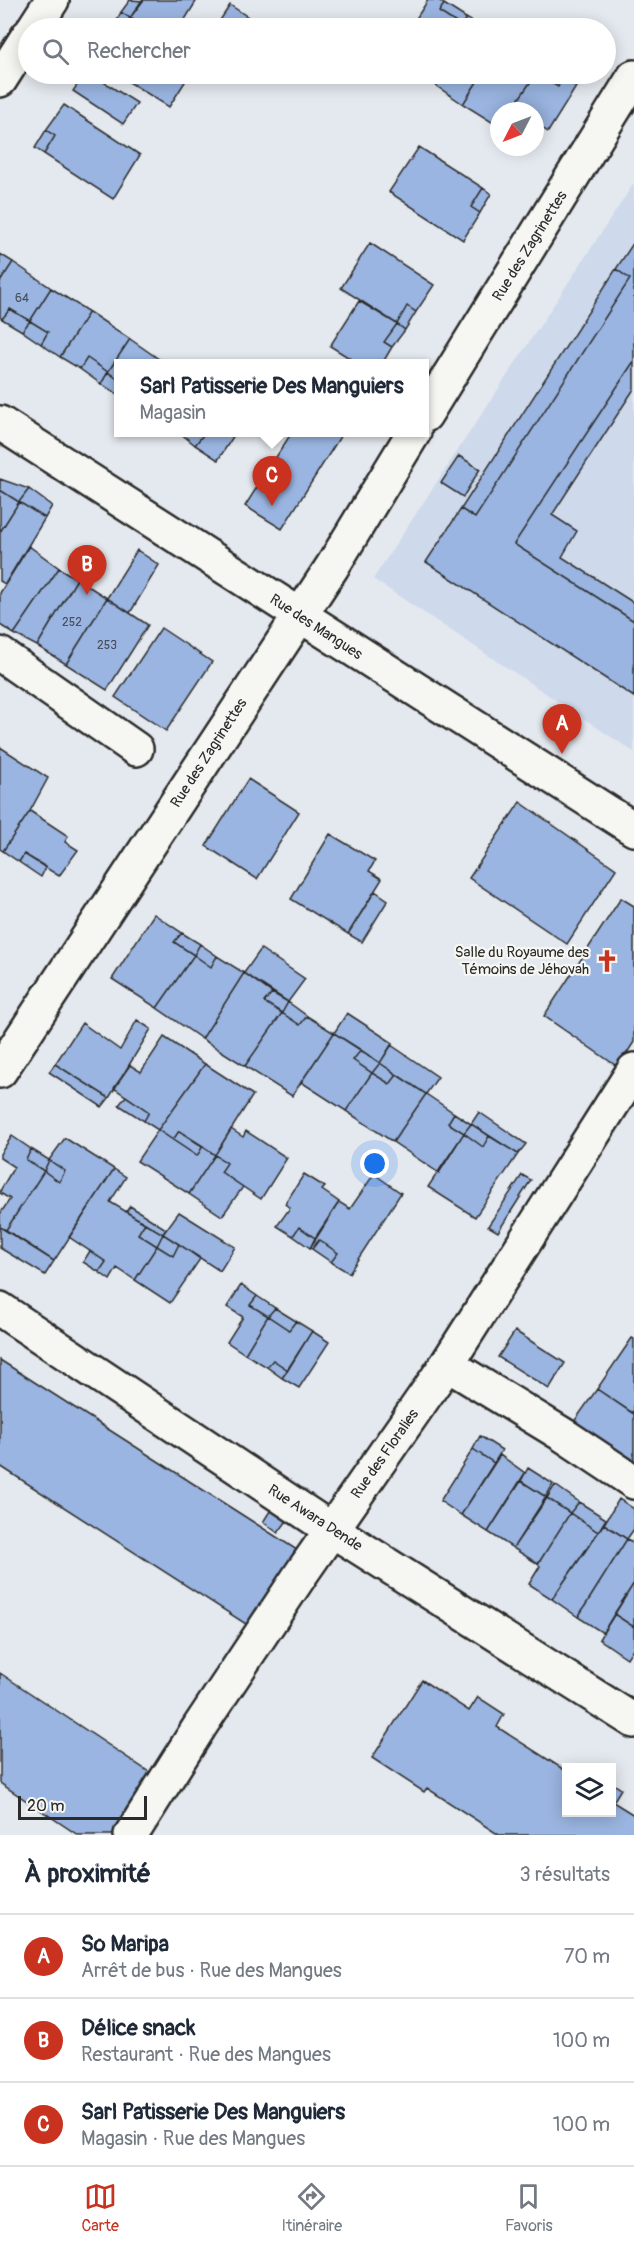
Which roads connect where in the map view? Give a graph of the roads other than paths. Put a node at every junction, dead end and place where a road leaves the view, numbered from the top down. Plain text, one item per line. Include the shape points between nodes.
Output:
1 (52, 0) edge
2 (40, 18) edge
3 (18, 52) edge
4 (634, 77) edge
5 (0, 80) edge
6 (429, 409) edge
7 (0, 423) edge
8 (411, 437) edge
9 (299, 616) junction
10 (0, 654) edge
11 (136, 749) dead end
12 (634, 829) edge
13 (634, 1070) edge
14 (0, 1071) edge
15 (0, 1309) edge
16 (447, 1364) junction
17 (634, 1482) edge
18 (332, 1530) junction
19 (634, 1721) edge
20 (131, 1835) edge

1 - 2 street
3 - 5 street
4 - 6 street, Rue des Zagrinettes
7 - 9 street, Rue des Mangues
8 - 9 street, Rue des Zagrinettes
9 - 12 street, Rue des Mangues
9 - 14 street, Rue des Zagrinettes
10 - 11 street
13 - 16 street, Rue des Floralies
15 - 18 street, Rue Awara Dende
16 - 17 street
16 - 18 street, Rue des Floralies
18 - 19 street, Rue Awara Dende
18 - 20 street, Rue des Floralies

